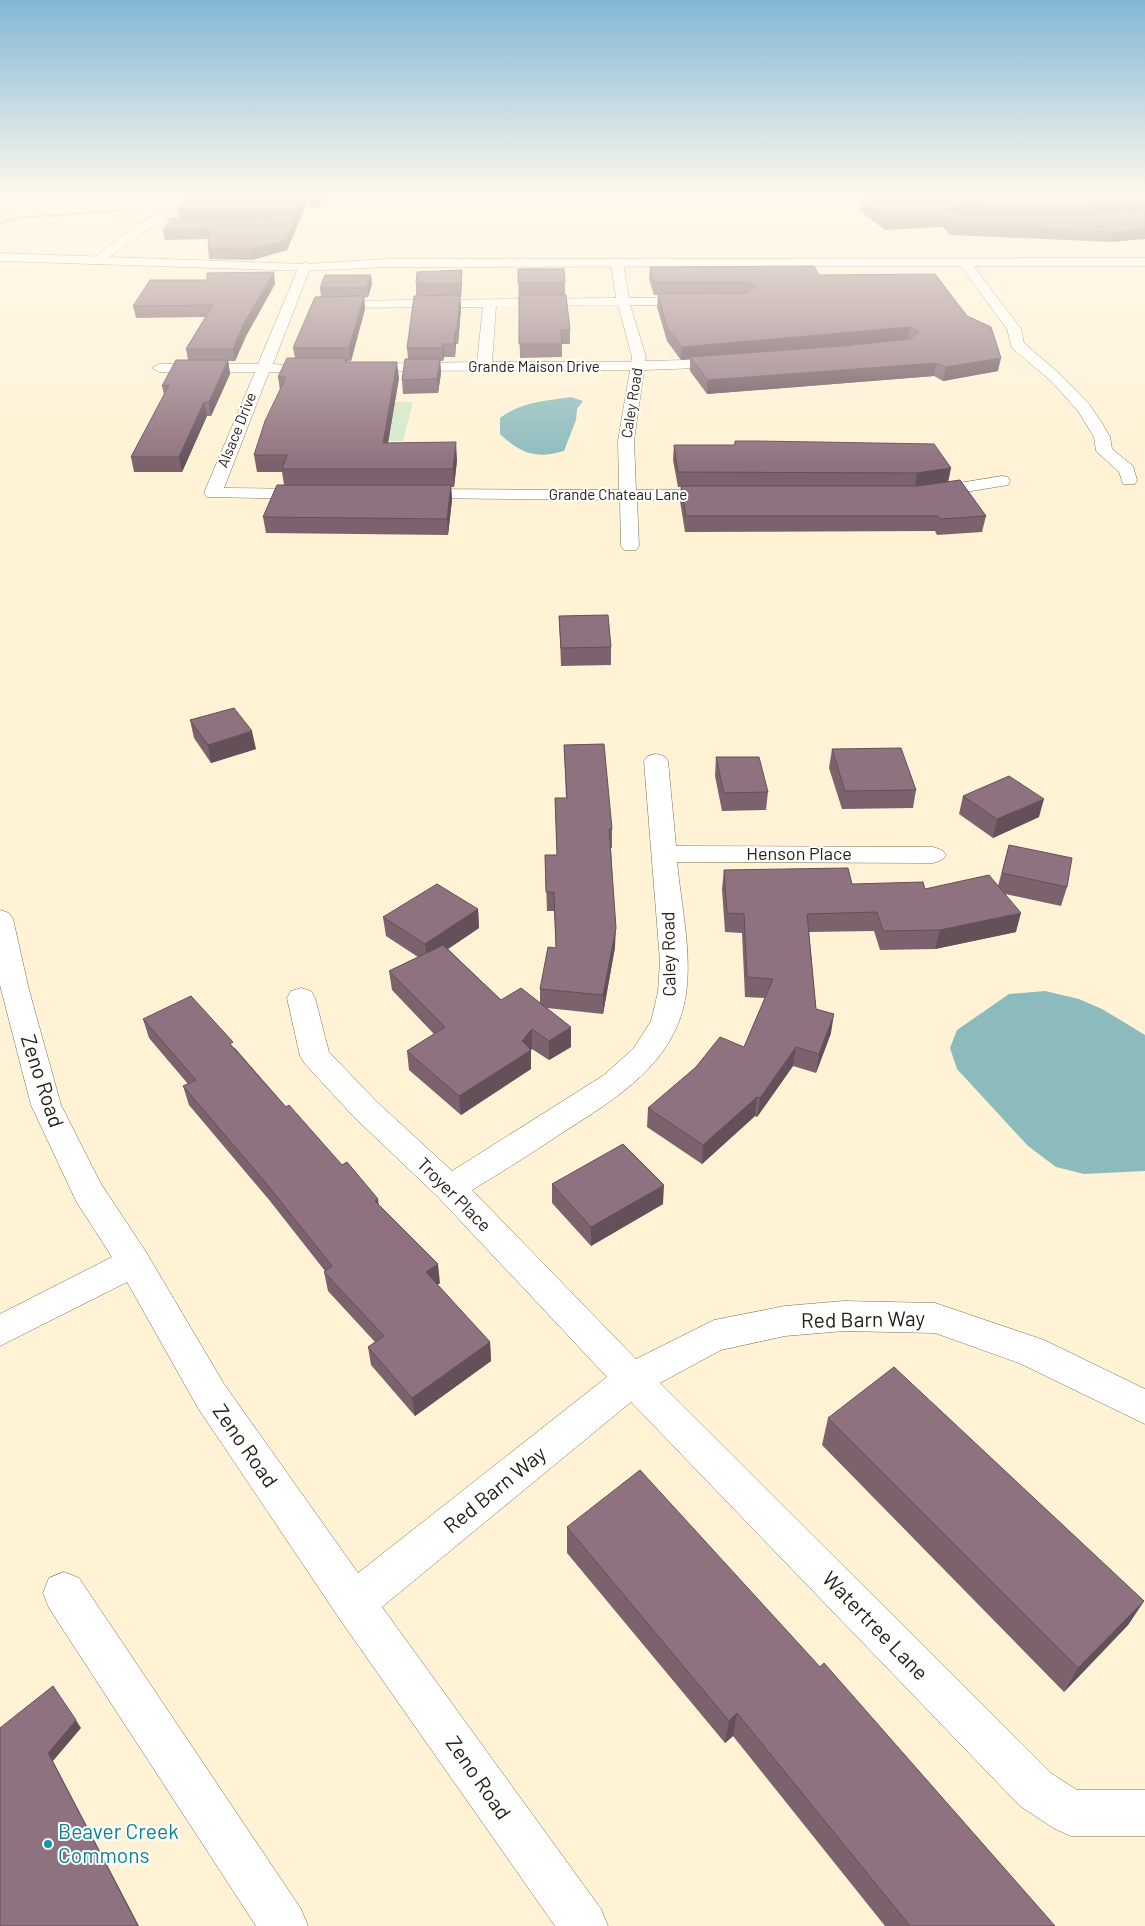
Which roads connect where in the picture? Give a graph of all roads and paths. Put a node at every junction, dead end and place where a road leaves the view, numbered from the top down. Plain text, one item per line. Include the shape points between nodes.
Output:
1 (303, 285) edge
2 (620, 285) edge
3 (981, 285) edge
4 (703, 301) edge
5 (623, 302) junction
6 (490, 303) junction
7 (300, 304) junction
8 (744, 362) edge
9 (638, 366) junction
10 (350, 367) edge
11 (484, 367) junction
12 (159, 368) dead end
13 (263, 368) junction
14 (292, 368) edge
15 (1129, 480) dead end
16 (1002, 481) dead end
17 (327, 494) edge
18 (401, 494) edge
19 (628, 495) junction
20 (731, 495) edge
21 (915, 495) edge
22 (630, 546) dead end
23 (656, 761) dead end
24 (664, 854) junction
25 (933, 855) dead end
26 (0, 919) edge
27 (301, 998) dead end
28 (449, 1188) junction
29 (134, 1262) junction
30 (0, 1331) edge
31 (632, 1379) junction
32 (1145, 1407) edge
33 (64, 1593) dead end
34 (354, 1603) junction
35 (1145, 1813) edge
36 (284, 1926) edge
37 (584, 1926) edge

1 - 7 street, Alsace Drive
2 - 5 street, Caley Road
3 - 15 street via 1014,329 1017,345 1058,379 1087,411 1105,442 1104,451 1127,470
4 - 5 street
5 - 6 street
5 - 9 street, Caley Road via 639,357
6 - 7 street
6 - 11 street
7 - 13 street, Alsace Drive
8 - 9 street, Grande Maison Drive
9 - 11 street, Grande Maison Drive
9 - 19 street, Caley Road via 626,441
10 - 11 street, Grande Maison Drive
12 - 13 street
13 - 14 street
13 - 17 street, Alsace Drive via 213,493
16 - 21 street
18 - 19 street, Grande Chateau Lane
19 - 20 street, Grande Chateau Lane
19 - 22 street, Caley Road
23 - 24 street, Caley Road
24 - 25 street, Henson Place
24 - 28 street, Caley Road via 673,980 665,1022 652,1046 606,1089
26 - 29 street, Zeno Road via 14,990 46,1104 88,1192
27 - 28 street, Troyer Place via 316,1056 365,1109
28 - 31 street, Troyer Place
29 - 30 street
29 - 34 street, Zeno Road via 211,1396
31 - 32 street, Red Barn Way via 714,1336 785,1321 844,1316 935,1318 1031,1351
31 - 34 street, Red Barn Way
31 - 35 street, Watertree Lane via 1036,1790 1071,1813
33 - 36 street
34 - 37 street, Zeno Road

